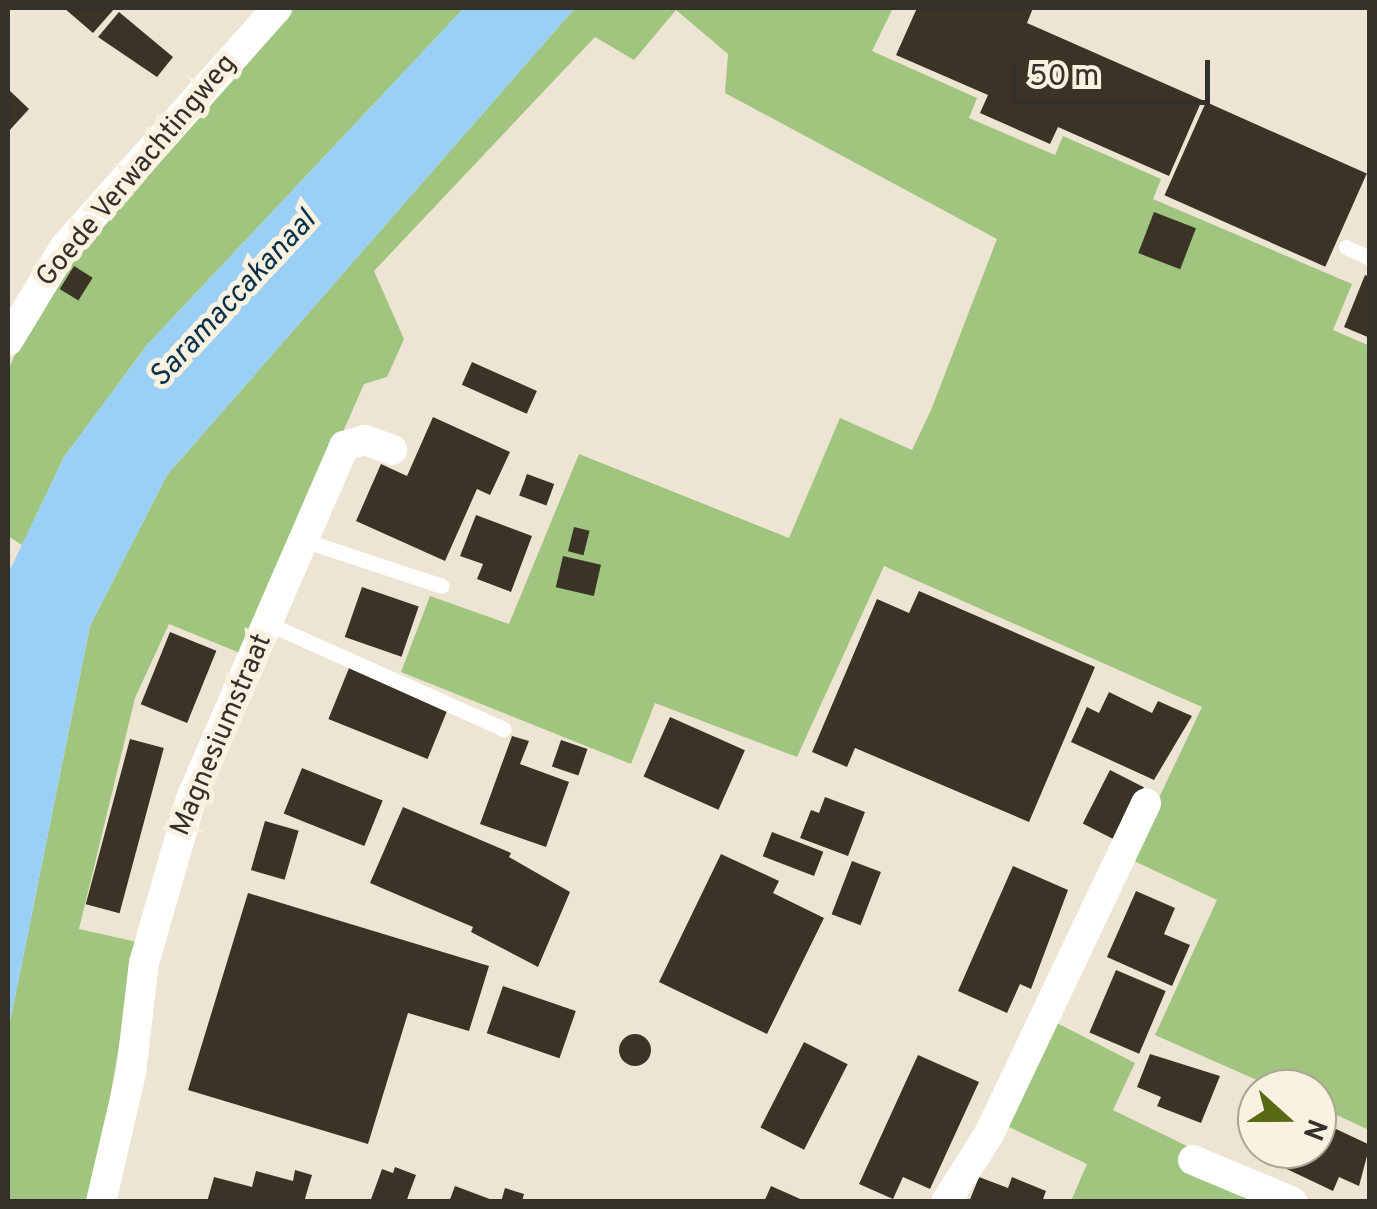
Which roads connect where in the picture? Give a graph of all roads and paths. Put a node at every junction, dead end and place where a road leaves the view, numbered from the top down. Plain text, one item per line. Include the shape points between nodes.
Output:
1 (277, 8) edge
2 (1346, 247) dead end
3 (1370, 258) edge
4 (8, 340) edge
5 (392, 450) dead end
6 (303, 540) junction
7 (442, 586) dead end
8 (269, 624) junction
9 (504, 729) dead end
10 (1146, 802) dead end
11 (1193, 1160) dead end
12 (101, 1202) edge
13 (946, 1202) edge
14 (1293, 1202) edge

1 - 4 street, Goede Verwachtingweg via 64,248
2 - 3 lane
5 - 6 street, Magnesiumstraat via 365,440 344,446
6 - 7 lane
6 - 8 street, Magnesiumstraat
8 - 9 lane
8 - 12 street, Magnesiumstraat via 192,796 162,891
10 - 13 street via 989,1134
11 - 14 street

